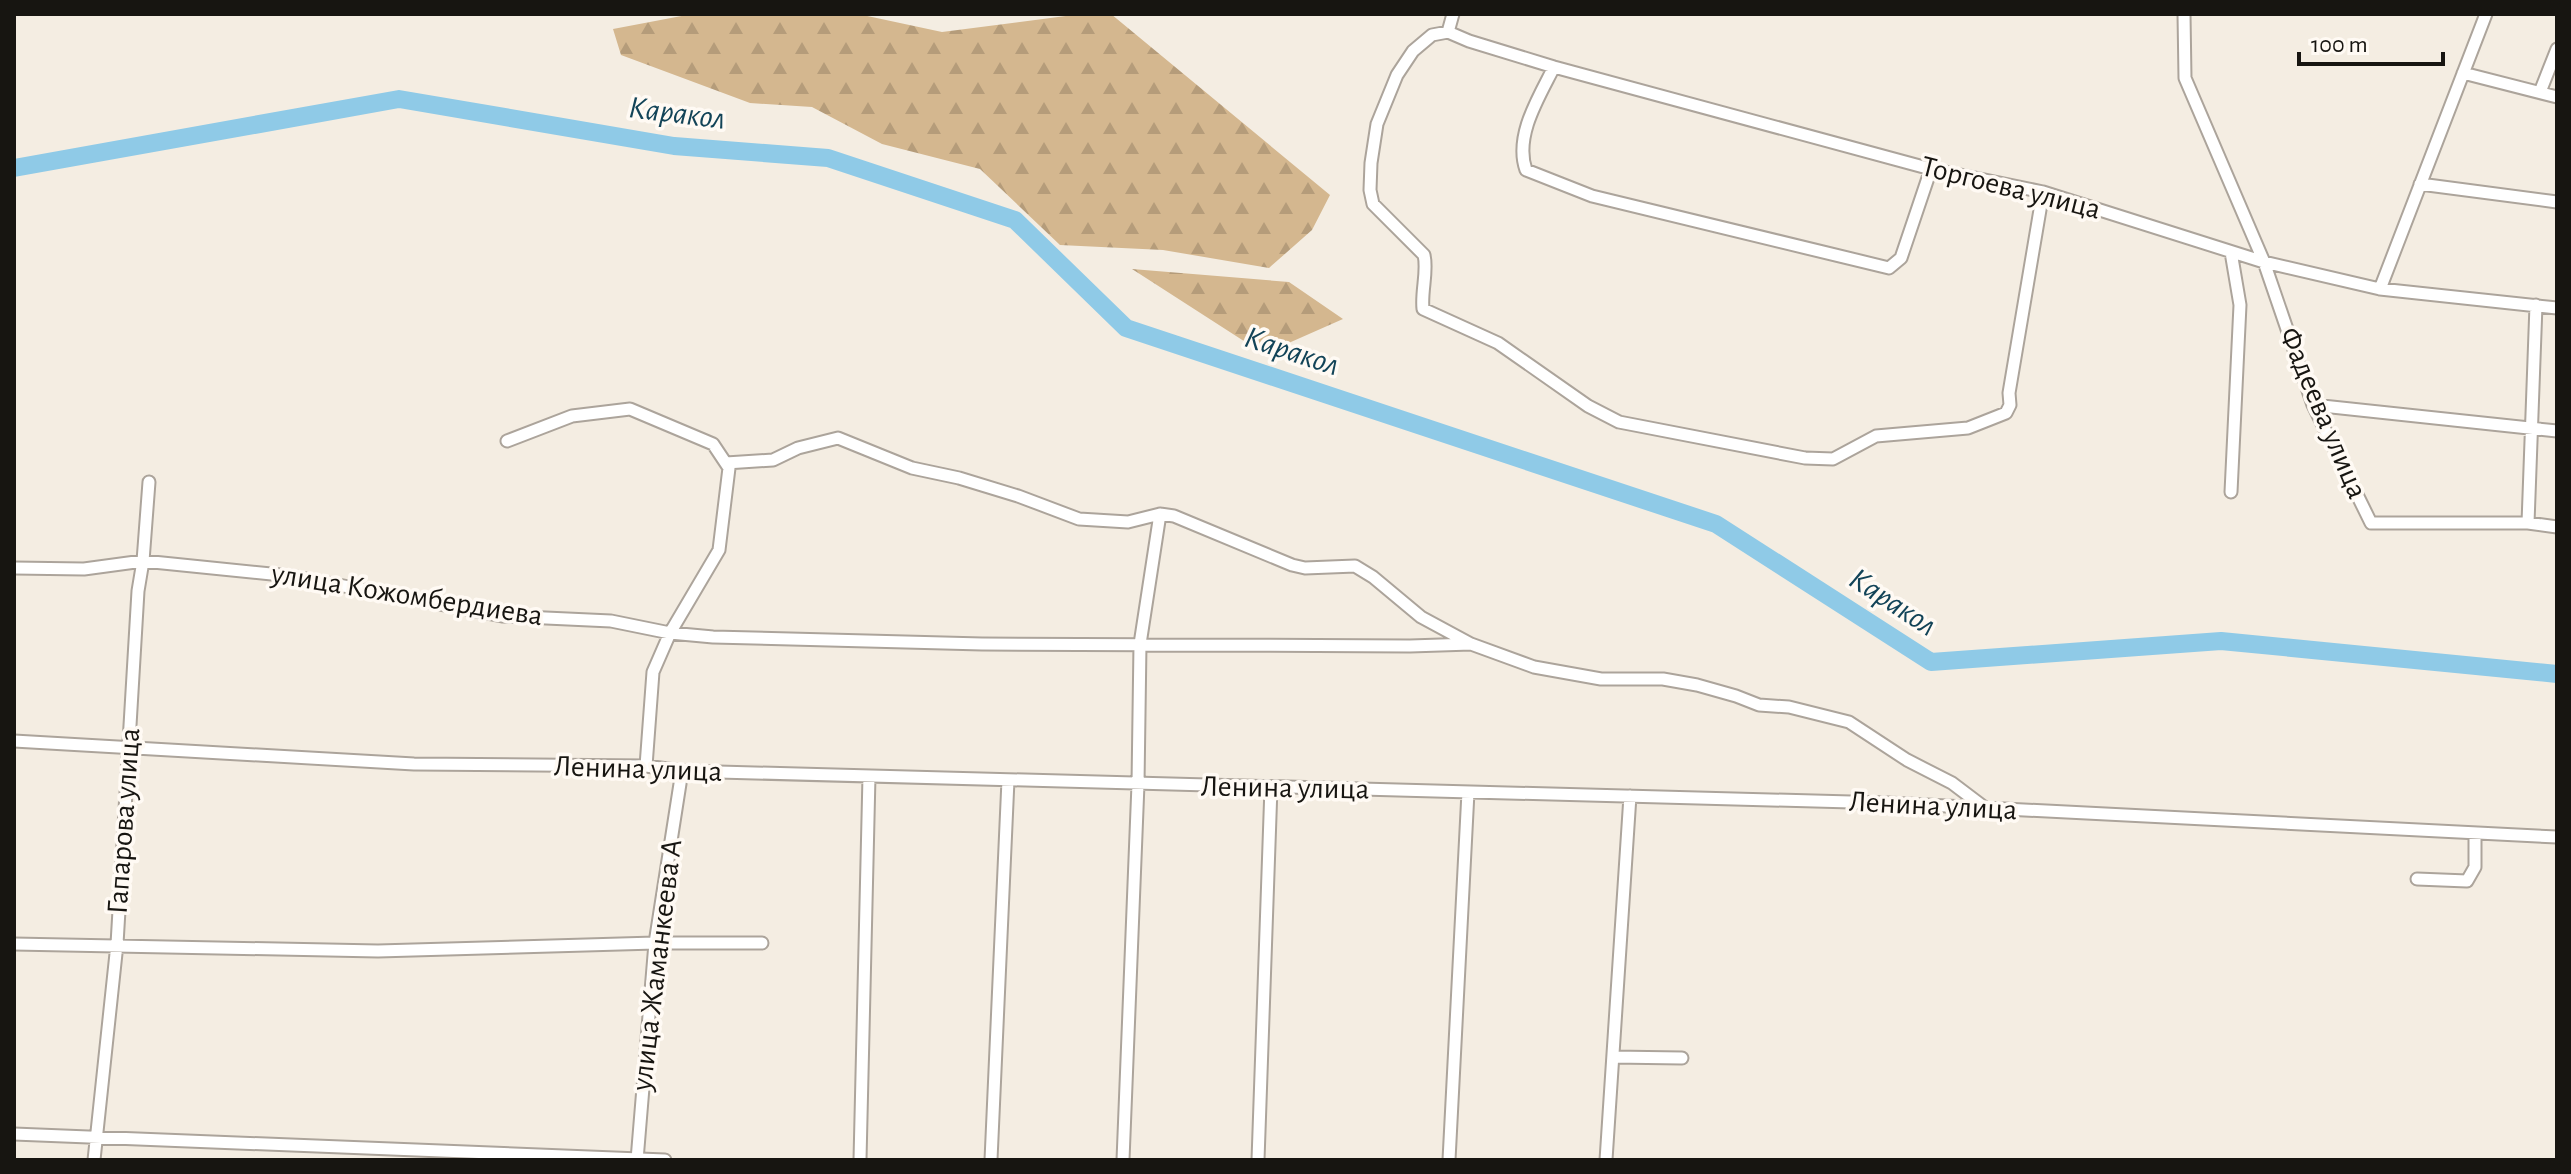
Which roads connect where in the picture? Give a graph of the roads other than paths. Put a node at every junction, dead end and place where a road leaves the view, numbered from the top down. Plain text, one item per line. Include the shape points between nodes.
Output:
1 (1453, 14) edge
2 (2184, 14) edge
3 (2486, 14) edge
4 (1448, 32) junction
5 (2557, 49) edge
6 (1554, 67) junction
7 (2463, 73) junction
8 (2540, 92) junction
9 (2557, 97) edge
10 (1931, 169) junction
11 (2420, 184) junction
12 (2043, 192) junction
13 (2557, 202) edge
14 (2231, 252) junction
15 (2264, 262) junction
16 (2380, 289) junction
17 (2536, 305) junction
18 (2557, 308) edge
19 (2313, 405) junction
20 (2531, 428) junction
21 (2557, 431) edge
22 (507, 441) dead end
23 (726, 463) junction
24 (149, 482) dead end
25 (2231, 492) dead end
26 (1160, 514) junction
27 (2528, 523) junction
28 (2557, 527) edge
29 (143, 561) junction
30 (14, 568) edge
31 (670, 633) junction
32 (1140, 644) junction
33 (1471, 644) junction
34 (14, 741) edge
35 (129, 747) junction
36 (646, 766) junction
37 (682, 771) junction
38 (869, 776) junction
39 (1008, 780) junction
40 (1138, 784) junction
41 (1271, 787) junction
42 (1468, 792) junction
43 (1630, 796) junction
44 (1985, 808) junction
45 (2475, 833) junction
46 (2557, 837) edge
47 (2417, 879) dead end
48 (655, 943) junction
49 (762, 943) dead end
50 (14, 944) edge
51 (117, 944) junction
52 (1613, 1057) junction
53 (1682, 1058) dead end
54 (14, 1134) edge
55 (97, 1136) junction
56 (94, 1160) edge
57 (637, 1160) edge
58 (665, 1160) edge
59 (860, 1160) edge
60 (991, 1160) edge
61 (1123, 1160) edge
62 (1258, 1160) edge
63 (1449, 1160) edge
64 (1606, 1160) edge

1 - 4 street
2 - 15 street, Фадеева улица via 2185,78
3 - 7 street
4 - 6 street, Торгоева улица
4 - 12 street via 1432,35 1413,51 1397,75 1377,124 1371,163 1373,204 1424,255 1423,309 1498,343 1619,422 1833,459 1876,436 1968,428 2006,413
5 - 8 street
6 - 10 street, Торгоева улица
6 - 10 street via 1522,145 1526,170 1592,196 1889,268 1901,258
7 - 8 street
7 - 11 street
8 - 9 street
10 - 12 street, Торгоева улица
11 - 13 street
11 - 16 street
12 - 14 street, Торгоева улица
14 - 15 street, Торгоева улица
14 - 25 street via 2240,305
15 - 16 street, Торгоева улица
15 - 19 street, Фадеева улица
16 - 17 street, Торгоева улица
17 - 18 street, Торгоева улица
17 - 20 street
19 - 20 street
19 - 27 street, Фадеева улица via 2371,523
20 - 21 street
20 - 27 street
22 - 23 street via 572,416 630,409 713,444
23 - 26 street via 773,460 838,438 912,468 1018,496 1079,519 1128,522
23 - 31 street via 719,550
24 - 29 street, Гапарова улица
26 - 32 street
26 - 33 street via 1195,523 1292,565 1355,566 1421,617
27 - 28 street, Фадеева улица
29 - 30 street, улица Кожомбердиева via 84,569
29 - 31 street, улица Кожомбердиева via 291,576 502,616 611,621
29 - 35 street, Гапарова улица
31 - 32 street, улица Кожомбердиева via 807,641
31 - 36 street via 653,672
32 - 33 street, улица Кожомбердиева
32 - 40 street
33 - 44 street via 1565,674 1663,679 1849,722
34 - 35 street, Ленина улица
35 - 36 street, Ленина улица via 414,764
35 - 51 street, Гапарова улица
36 - 37 street, Ленина улица
37 - 38 street, Ленина улица
37 - 48 street, улица Жаманкеева А
38 - 39 street, Ленина улица
38 - 59 street
39 - 40 street, Ленина улица
39 - 60 street
40 - 41 street, Ленина улица
40 - 61 street
41 - 42 street, Ленина улица
41 - 62 street
42 - 43 street, Ленина улица
42 - 63 street
43 - 44 street, Ленина улица
43 - 52 street
44 - 45 street, Ленина улица
45 - 46 street, Ленина улица
45 - 47 street via 2475,867 2467,881
48 - 49 street
48 - 51 street via 378,951
48 - 57 street, улица Жаманкеева А
50 - 51 street
51 - 55 street, Гапарова улица
52 - 53 street
52 - 64 street
54 - 55 street
55 - 56 street, Гапарова улица
55 - 57 street
57 - 58 street

